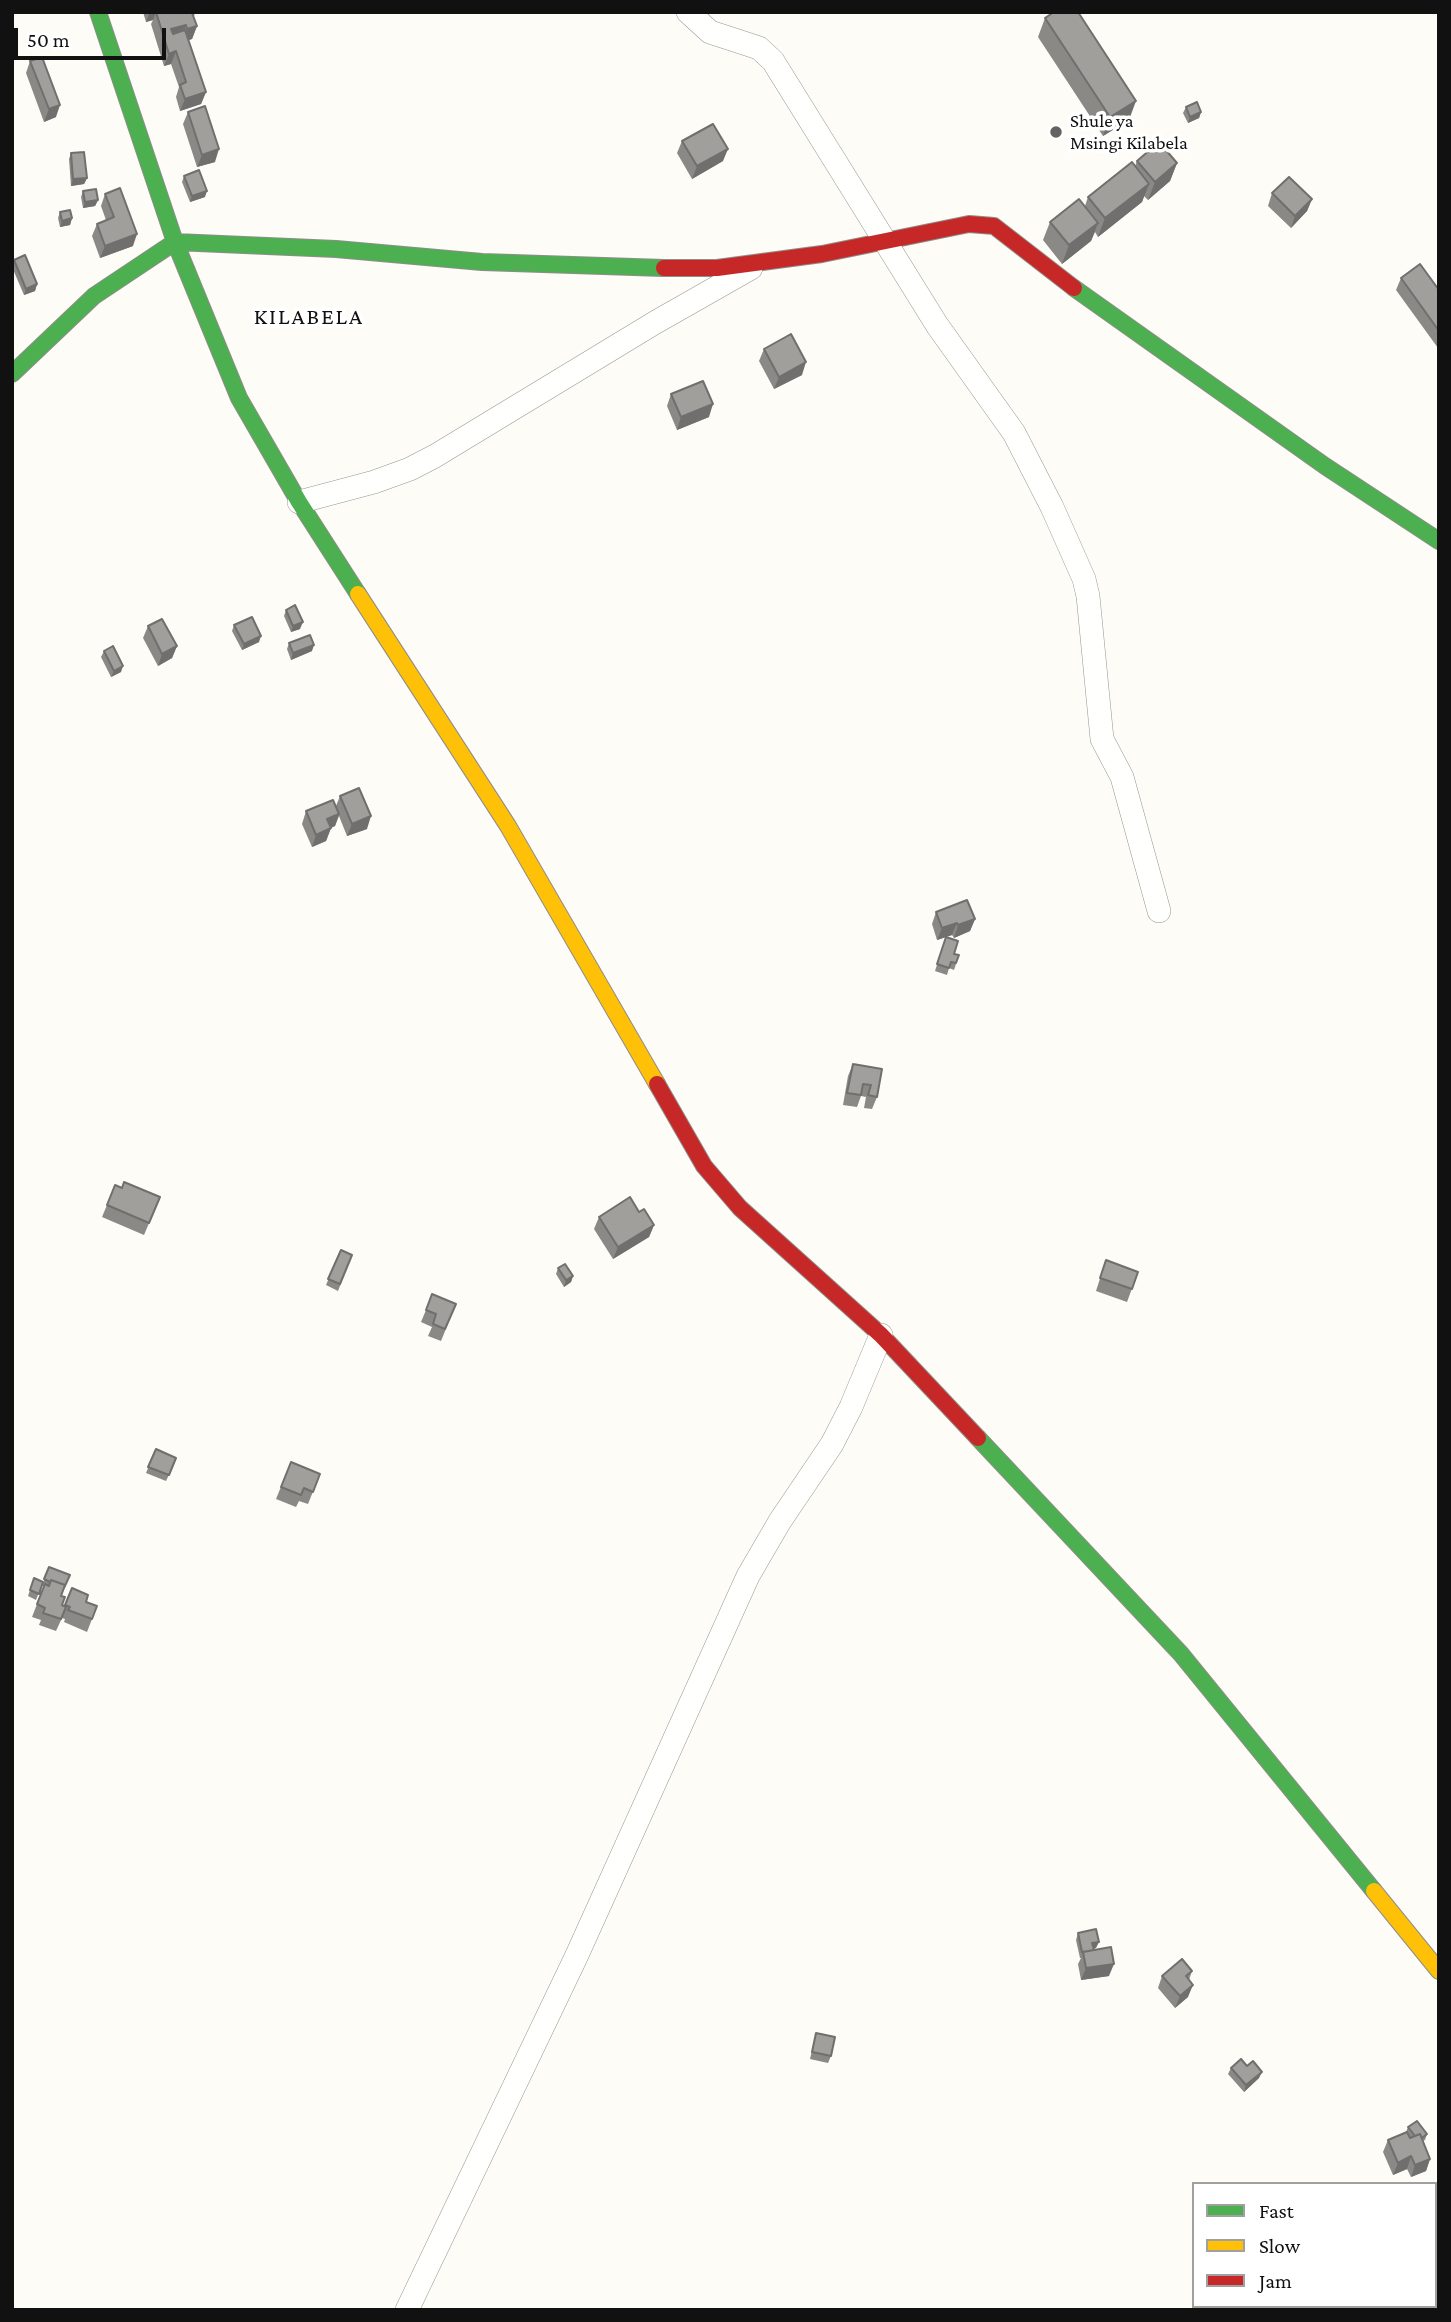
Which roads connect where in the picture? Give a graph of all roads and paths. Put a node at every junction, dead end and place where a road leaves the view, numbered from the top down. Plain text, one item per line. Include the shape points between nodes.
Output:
1 (97, 12) edge
2 (688, 12) edge
3 (175, 242) junction
4 (884, 242) junction
5 (761, 262) junction
6 (12, 374) edge
7 (299, 502) junction
8 (1439, 541) edge
9 (1159, 911) dead end
10 (881, 1335) junction
11 (1439, 1971) edge
12 (407, 2310) edge

1 - 3 street
2 - 4 street via 710,32 759,48 773,61
3 - 5 street via 336,248 482,262 718,268
3 - 6 street via 94,296
3 - 7 street via 239,398
4 - 5 street
4 - 8 street via 969,224 995,226 1096,305
4 - 9 street via 1014,433 1083,579 1102,738 1122,777
5 - 7 street via 410,469
7 - 10 street via 508,825 704,1166 740,1208
10 - 11 street via 1181,1654
10 - 12 street via 832,1444 748,1576 577,1955

